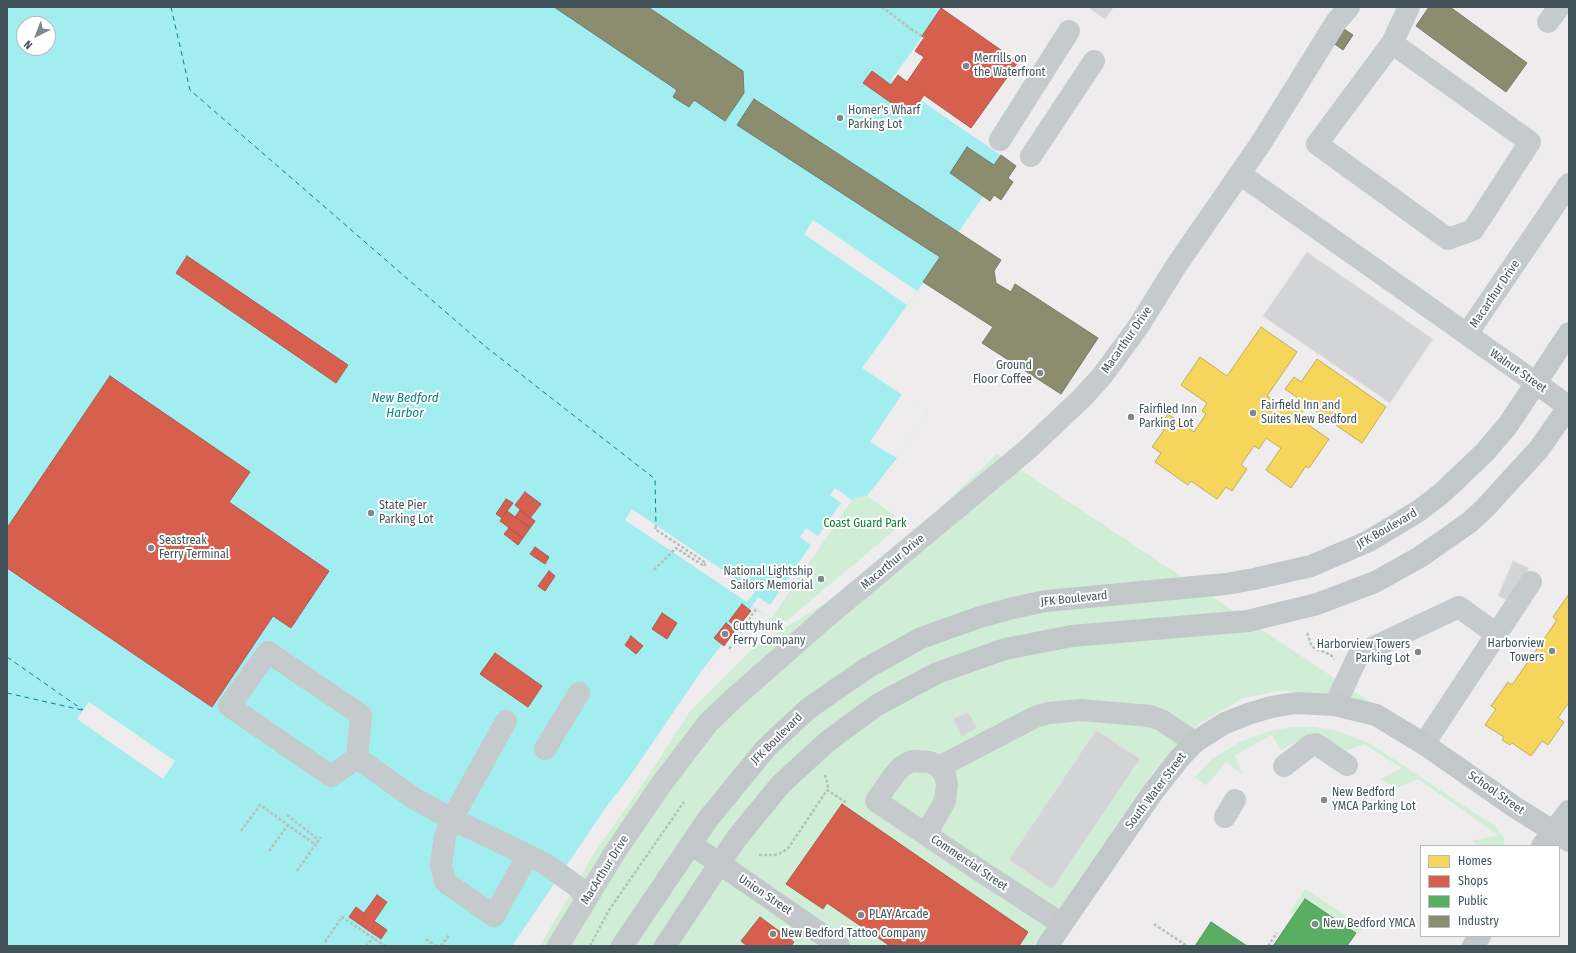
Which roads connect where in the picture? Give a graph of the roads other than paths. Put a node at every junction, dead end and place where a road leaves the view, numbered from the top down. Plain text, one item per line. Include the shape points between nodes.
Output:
1 (1349, 7) edge
2 (1409, 7) edge
3 (1069, 31) dead end
4 (1392, 43) junction
5 (1094, 61) dead end
6 (1000, 140) dead end
7 (1031, 156) dead end
8 (1240, 174) junction
9 (1569, 184) edge
10 (1569, 333) edge
11 (1467, 334) junction
12 (1536, 384) junction
13 (1569, 407) edge
14 (1531, 582) dead end
15 (1496, 634) junction
16 (579, 693) dead end
17 (1335, 705) junction
18 (506, 721) dead end
19 (1195, 742) junction
20 (1424, 744) junction
21 (545, 749) dead end
22 (357, 758) junction
23 (1347, 765) dead end
24 (1284, 766) dead end
25 (939, 767) junction
26 (653, 796) joint
27 (1569, 811) edge
28 (452, 819) junction
29 (926, 834) junction
30 (1555, 839) edge
31 (691, 844) junction
32 (528, 855) junction
33 (719, 864) junction
34 (586, 900) junction
35 (1062, 924) junction
36 (1479, 937) edge
37 (558, 946) edge
38 (622, 946) edge
39 (665, 946) edge
40 (839, 946) edge
41 (1047, 946) edge
42 (1473, 946) edge

1 - 8 street via 1336,22
2 - 4 street
3 - 6 street
4 - 4 street via 1317,144 1448,239 1473,230 1530,142
5 - 7 street
8 - 11 street, Macarthur Drive
8 - 26 street, Macarthur Drive via 1117,356 1082,398 1028,449 733,699 708,723
9 - 11 street, Macarthur Drive
10 - 12 main road, JFK Boulevard
11 - 12 street, Walnut Street
12 - 13 main road, Walnut Street
12 - 31 main road, JFK Boulevard via 1508,425 1447,489 1396,525 1342,554 1283,574 1226,584 1046,601 1013,608 950,627 893,653 836,688 787,728 744,772
13 - 33 main road via 1539,449 1475,518 1420,557 1375,582 1317,604 1248,621 1072,636 1005,649 938,673 909,687 855,720 800,765 762,806
14 - 15 street
15 - 17 street via 1459,607 1359,654
15 - 20 street
16 - 21 street
17 - 19 main road, South Water Street via 1296,703 1271,707 1225,723
17 - 20 main road, South Water Street via 1376,715
18 - 28 street
19 - 25 street via 1161,720 1150,716 1081,710 1048,713 1035,717
19 - 35 main road, South Water Street via 1153,792
20 - 30 main road, School Street via 1516,808
22 - 22 street via 361,715 268,652 228,706 331,776
22 - 28 street via 415,799
23 - 24 street via 1316,744
25 - 29 street via 945,775 948,792
25 - 29 street, Commercial Street via 930,762 912,761 902,766 876,801
26 - 34 street, MacArthur Drive
27 - 30 main road
28 - 32 street
28 - 32 street via 445,836 442,865 445,882 494,916
29 - 35 street, Commercial Street
31 - 33 main road, Union Street
31 - 38 main road, JFK Boulevard
32 - 34 street via 579,888
33 - 39 main road
33 - 40 main road, Union Street
34 - 37 street, MacArthur Drive
35 - 41 main road, South Water Street
36 - 42 main road

